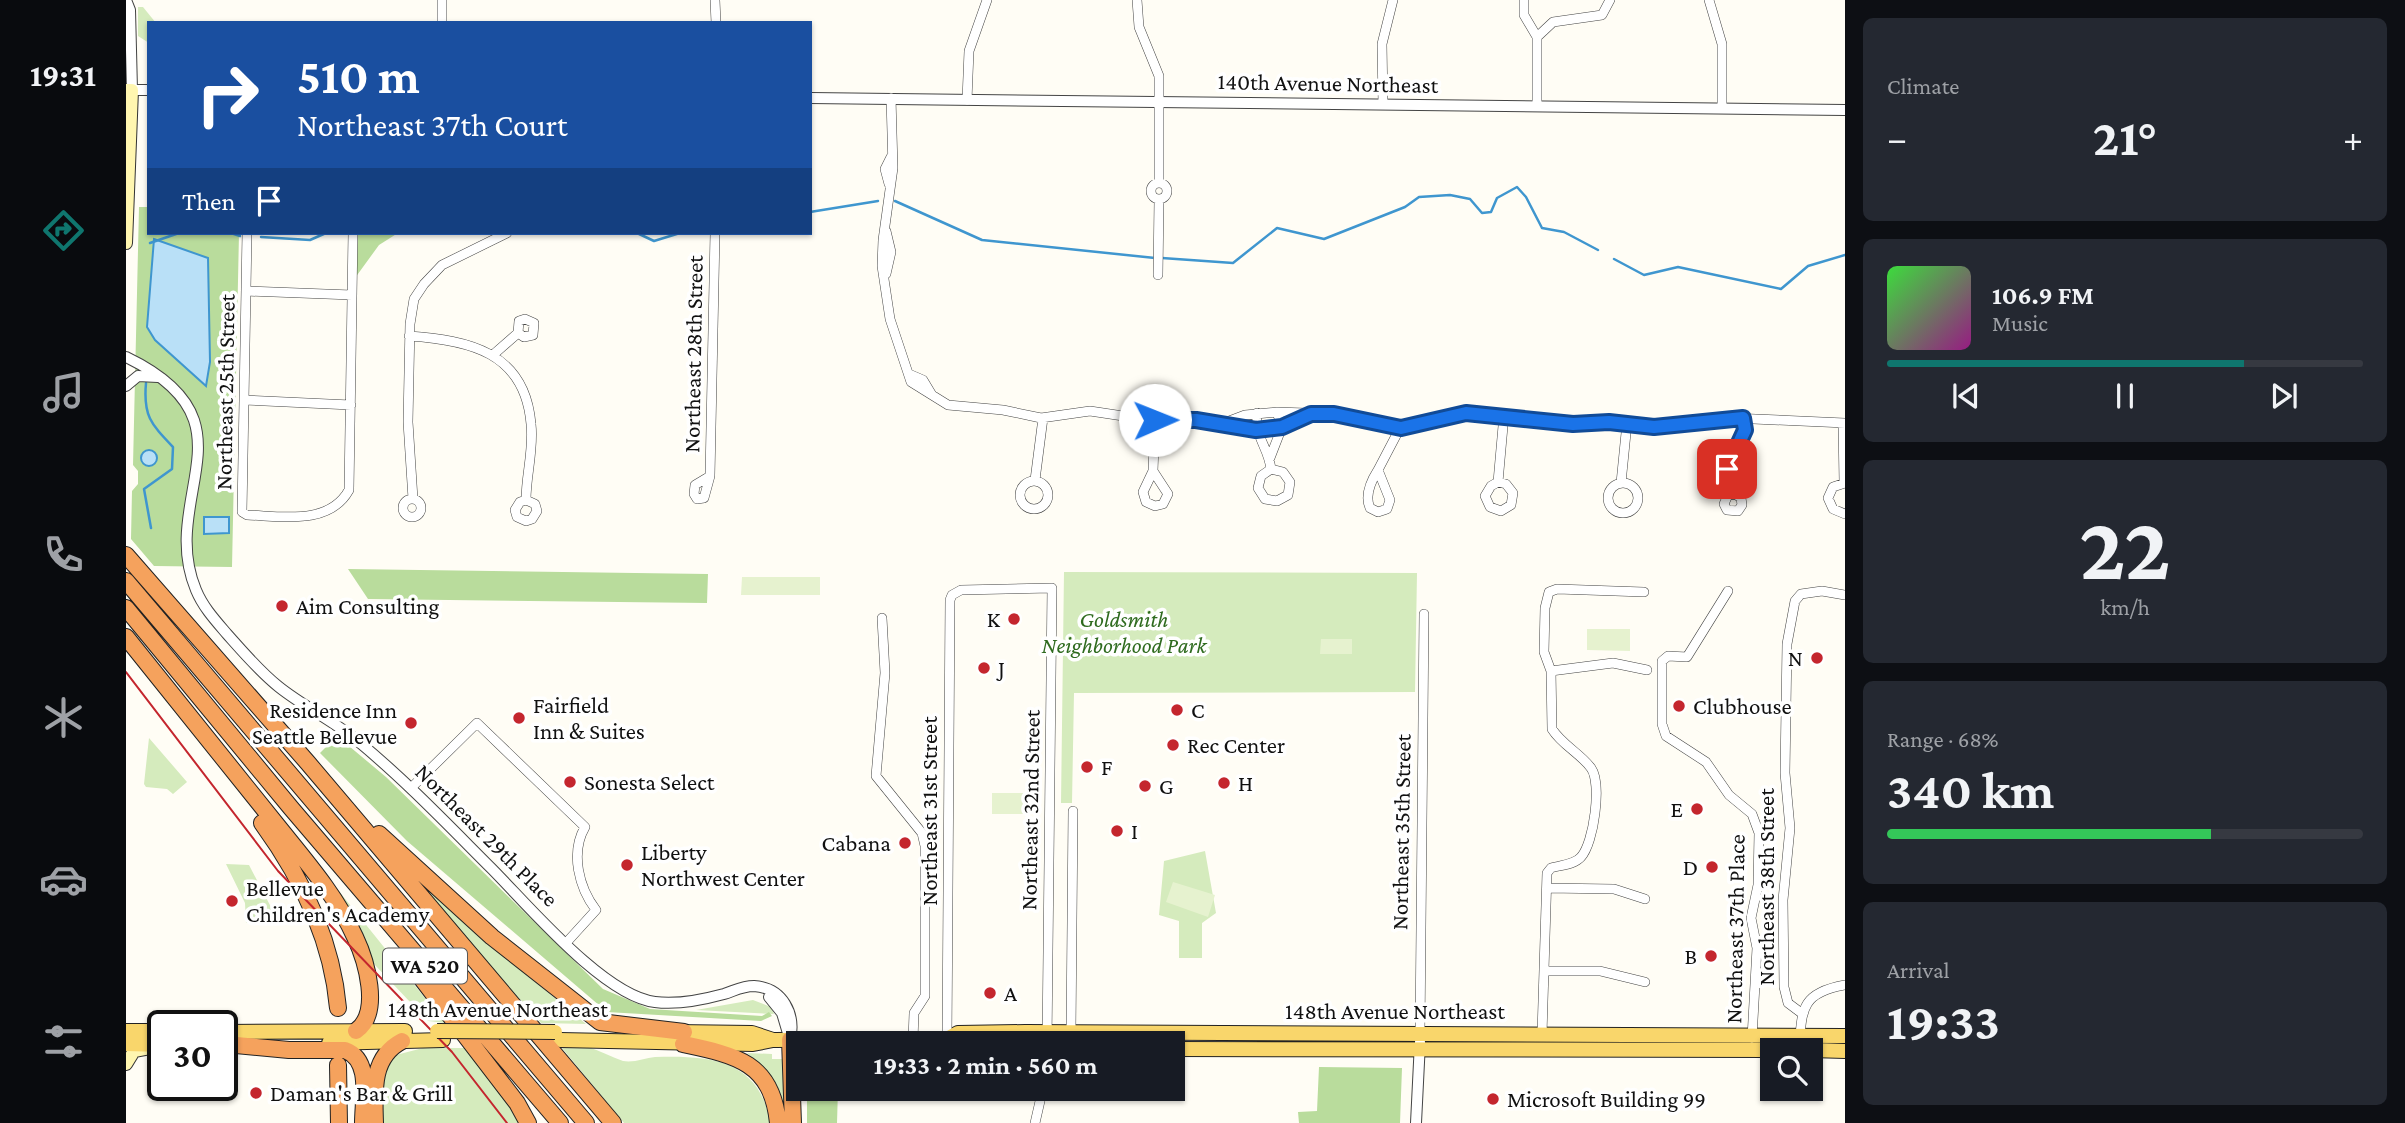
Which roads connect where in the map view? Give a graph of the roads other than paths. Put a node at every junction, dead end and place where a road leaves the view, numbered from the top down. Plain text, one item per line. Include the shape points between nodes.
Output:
1 (442, 0) edge
2 (715, 0) edge
3 (987, 0) edge
4 (1137, 0) edge
5 (1393, 0) edge
6 (1524, 0) edge
7 (1611, 0) edge
8 (1709, 0) edge
9 (126, 1) edge
10 (442, 21) edge
11 (716, 21) edge
12 (1537, 37) junction
13 (129, 90) edge
14 (147, 90) edge
15 (812, 98) edge
16 (891, 99) junction
17 (967, 100) junction
18 (1159, 101) junction
19 (1383, 104) junction
20 (1537, 106) junction
21 (1722, 108) junction
22 (1845, 110) edge
23 (247, 235) edge
24 (353, 235) edge
25 (503, 235) edge
26 (715, 235) edge
27 (126, 243) edge
28 (1159, 269) dead end
29 (246, 291) junction
30 (352, 295) junction
31 (518, 334) dead end
32 (409, 336) junction
33 (494, 354) junction
34 (126, 357) edge
35 (164, 378) junction
36 (126, 386) edge
37 (244, 400) junction
38 (351, 405) junction
39 (1277, 412) junction
40 (1257, 413) junction
41 (1311, 414) junction
42 (1504, 415) junction
43 (1044, 418) junction
44 (1745, 418) junction
45 (1155, 420) junction
46 (1224, 423) junction
47 (1627, 423) junction
48 (1844, 423) edge
49 (1282, 427) junction
50 (1401, 428) junction
51 (1256, 430) junction
52 (1270, 458) junction
53 (1271, 469) dead end
54 (1378, 470) dead end
55 (1153, 471) dead end
56 (710, 476) dead end
57 (1035, 480) dead end
58 (1498, 482) dead end
59 (1621, 483) dead end
60 (1845, 483) edge
61 (1728, 495) dead end
62 (414, 499) dead end
63 (526, 500) dead end
64 (1845, 514) edge
65 (126, 555) edge
66 (126, 581) edge
67 (1052, 588) joint
68 (1728, 591) dead end
69 (1644, 592) dead end
70 (1845, 595) edge
71 (126, 608) edge
72 (1424, 614) dead end
73 (882, 618) dead end
74 (128, 640) edge
75 (1647, 670) dead end
76 (1551, 671) junction
77 (157, 678) junction
78 (308, 764) junction
79 (411, 788) junction
80 (291, 808) junction
81 (1073, 811) dead end
82 (1547, 888) junction
83 (1645, 899) dead end
84 (566, 943) junction
85 (1545, 971) junction
86 (1645, 982) dead end
87 (1845, 985) edge
88 (338, 1008) dead end
89 (1800, 1012) junction
90 (126, 1031) edge
91 (147, 1031) edge
92 (356, 1031) junction
93 (791, 1031) edge
94 (913, 1031) edge
95 (949, 1031) edge
96 (1047, 1031) edge
97 (1072, 1031) edge
98 (238, 1032) edge
99 (1185, 1032) edge
100 (1420, 1033) junction
101 (1542, 1034) junction
102 (440, 1036) junction
103 (1845, 1036) edge
104 (684, 1038) junction
105 (1799, 1038) edge
106 (1823, 1039) edge
107 (786, 1040) edge
108 (402, 1041) junction
109 (1752, 1043) junction
110 (1760, 1043) edge
111 (126, 1044) edge
112 (147, 1045) edge
113 (238, 1045) edge
114 (238, 1046) edge
115 (1760, 1046) edge
116 (147, 1048) edge
117 (1185, 1049) edge
118 (1823, 1050) edge
119 (1420, 1051) junction
120 (1845, 1051) edge
121 (126, 1064) edge
122 (338, 1065) dead end
123 (792, 1101) edge
124 (1040, 1101) edge
125 (339, 1123) edge
126 (363, 1123) edge
127 (374, 1123) edge
128 (528, 1123) edge
129 (560, 1123) edge
130 (586, 1123) edge
131 (613, 1123) edge
132 (778, 1123) edge
133 (793, 1123) edge
134 (1035, 1123) edge
135 (1416, 1123) edge

1 - 10 street
2 - 11 street
3 - 17 street via 969,51
4 - 18 street via 1139,27 1158,69
5 - 19 street via 1381,44
6 - 12 street via 1524,15
7 - 12 street via 1602,15 1553,22
8 - 21 street via 1722,44
9 - 13 street via 130,10
12 - 20 street
13 - 14 street
13 - 27 main road
15 - 16 street, 140th Avenue Northeast
16 - 17 street, 140th Avenue Northeast
16 - 43 street via 893,168 882,251 890,319 915,387 961,409 1003,410
17 - 18 street, 140th Avenue Northeast
18 - 19 street, 140th Avenue Northeast
18 - 28 street via 1159,183 1151,193 1159,200
19 - 20 street, 140th Avenue Northeast
20 - 21 street, 140th Avenue Northeast
21 - 22 street, 140th Avenue Northeast
23 - 29 street, Northeast 25th Street
24 - 30 street, Northeast 25th Street
25 - 32 street via 432,274 415,299
26 - 56 street, Northeast 28th Street
29 - 30 street
29 - 37 street, Northeast 25th Street
30 - 38 street, Northeast 25th Street
31 - 33 street
32 - 33 street via 459,341
32 - 62 street via 408,422
33 - 63 street via 517,381 529,412 532,427
34 - 35 street, Northeast 29th Place
35 - 36 street via 144,375
35 - 79 street, Northeast 29th Place via 186,403 198,434 188,553 203,606 279,687 357,740
37 - 38 street
37 - 38 street, Northeast 25th Street via 242,512 247,515 316,516 344,499 349,491
39 - 40 street
39 - 41 street
39 - 49 street
40 - 46 street
40 - 51 street
41 - 49 street
41 - 50 street via 1334,414
42 - 47 street via 1573,424
42 - 50 street via 1466,413
42 - 58 street
43 - 45 street via 1090,411
43 - 57 street
44 - 47 street via 1667,427
44 - 48 street
44 - 61 street via 1745,430 1727,469
45 - 46 street
45 - 55 street
46 - 51 street
47 - 59 street
48 - 60 street
49 - 51 street
49 - 52 street
50 - 54 street
51 - 52 street
52 - 53 street
60 - 64 street via 1833,487 1828,498 1833,509
65 - 78 highway
66 - 130 highway, WA 520
67 - 95 street, Northeast 31st Street via 961,590 950,600
67 - 96 street, Northeast 32nd Street
68 - 109 street, Northeast 37th Place via 1687,657 1668,656 1662,661 1662,724 1669,739 1706,762 1729,795 1752,814 1759,833 1758,885 1751,918 1757,948
69 - 76 street via 1549,592 1544,652
70 - 89 street, Northeast 38th Street via 1801,594 1795,601 1787,640 1785,773 1790,828 1783,900 1784,987 1788,1003
71 - 80 highway, WA 520
72 - 100 street, Northeast 35th Street
73 - 94 street via 885,673 876,776 922,833 925,846 925,996 914,1013
74 - 77 highway
75 - 76 street via 1613,663
76 - 82 street via 1552,729 1592,769 1597,791 1585,852 1575,862 1549,869
77 - 88 highway via 295,874 331,955
77 - 92 highway via 322,883 354,933 362,953 369,1001 367,1020
78 - 104 highway via 469,918 576,1005 604,1024
78 - 131 highway
79 - 84 street, Northeast 29th Place
79 - 84 street via 477,723 585,827 579,849 580,881 596,910
80 - 128 highway
80 - 129 highway, WA 520
81 - 97 street, Northeast 32nd Street
82 - 83 street via 1614,889
82 - 85 street
84 - 93 street, Northeast 29th Place via 612,983 636,997 673,1003 754,986 779,995 792,1022
85 - 86 street via 1600,971
85 - 101 street
87 - 89 street via 1815,994
89 - 105 street
90 - 91 main road
92 - 98 main road, 148th Avenue Northeast
92 - 102 main road, 148th Avenue Northeast
99 - 100 main road, 148th Avenue Northeast
100 - 101 main road, 148th Avenue Northeast
100 - 119 street, Northeast 35th Street
101 - 109 main road, 148th Avenue Northeast
102 - 104 main road, 148th Avenue Northeast, bridge
102 - 108 main road, 148th Avenue Northeast
103 - 106 main road, 148th Avenue Northeast
104 - 107 main road, 148th Avenue Northeast via 752,1033
104 - 132 highway via 751,1065 774,1099
108 - 113 main road, 148th Avenue Northeast
108 - 127 highway via 385,1052 379,1063
109 - 110 main road, 148th Avenue Northeast
109 - 115 main road, 148th Avenue Northeast
109 - 119 main road, 148th Avenue Northeast
111 - 112 main road
114 - 126 highway via 353,1053 363,1071
116 - 121 main road via 134,1051
117 - 119 main road, 148th Avenue Northeast
118 - 120 main road
119 - 135 street, Northeast 35th Street
122 - 125 highway
123 - 133 highway
124 - 134 street

